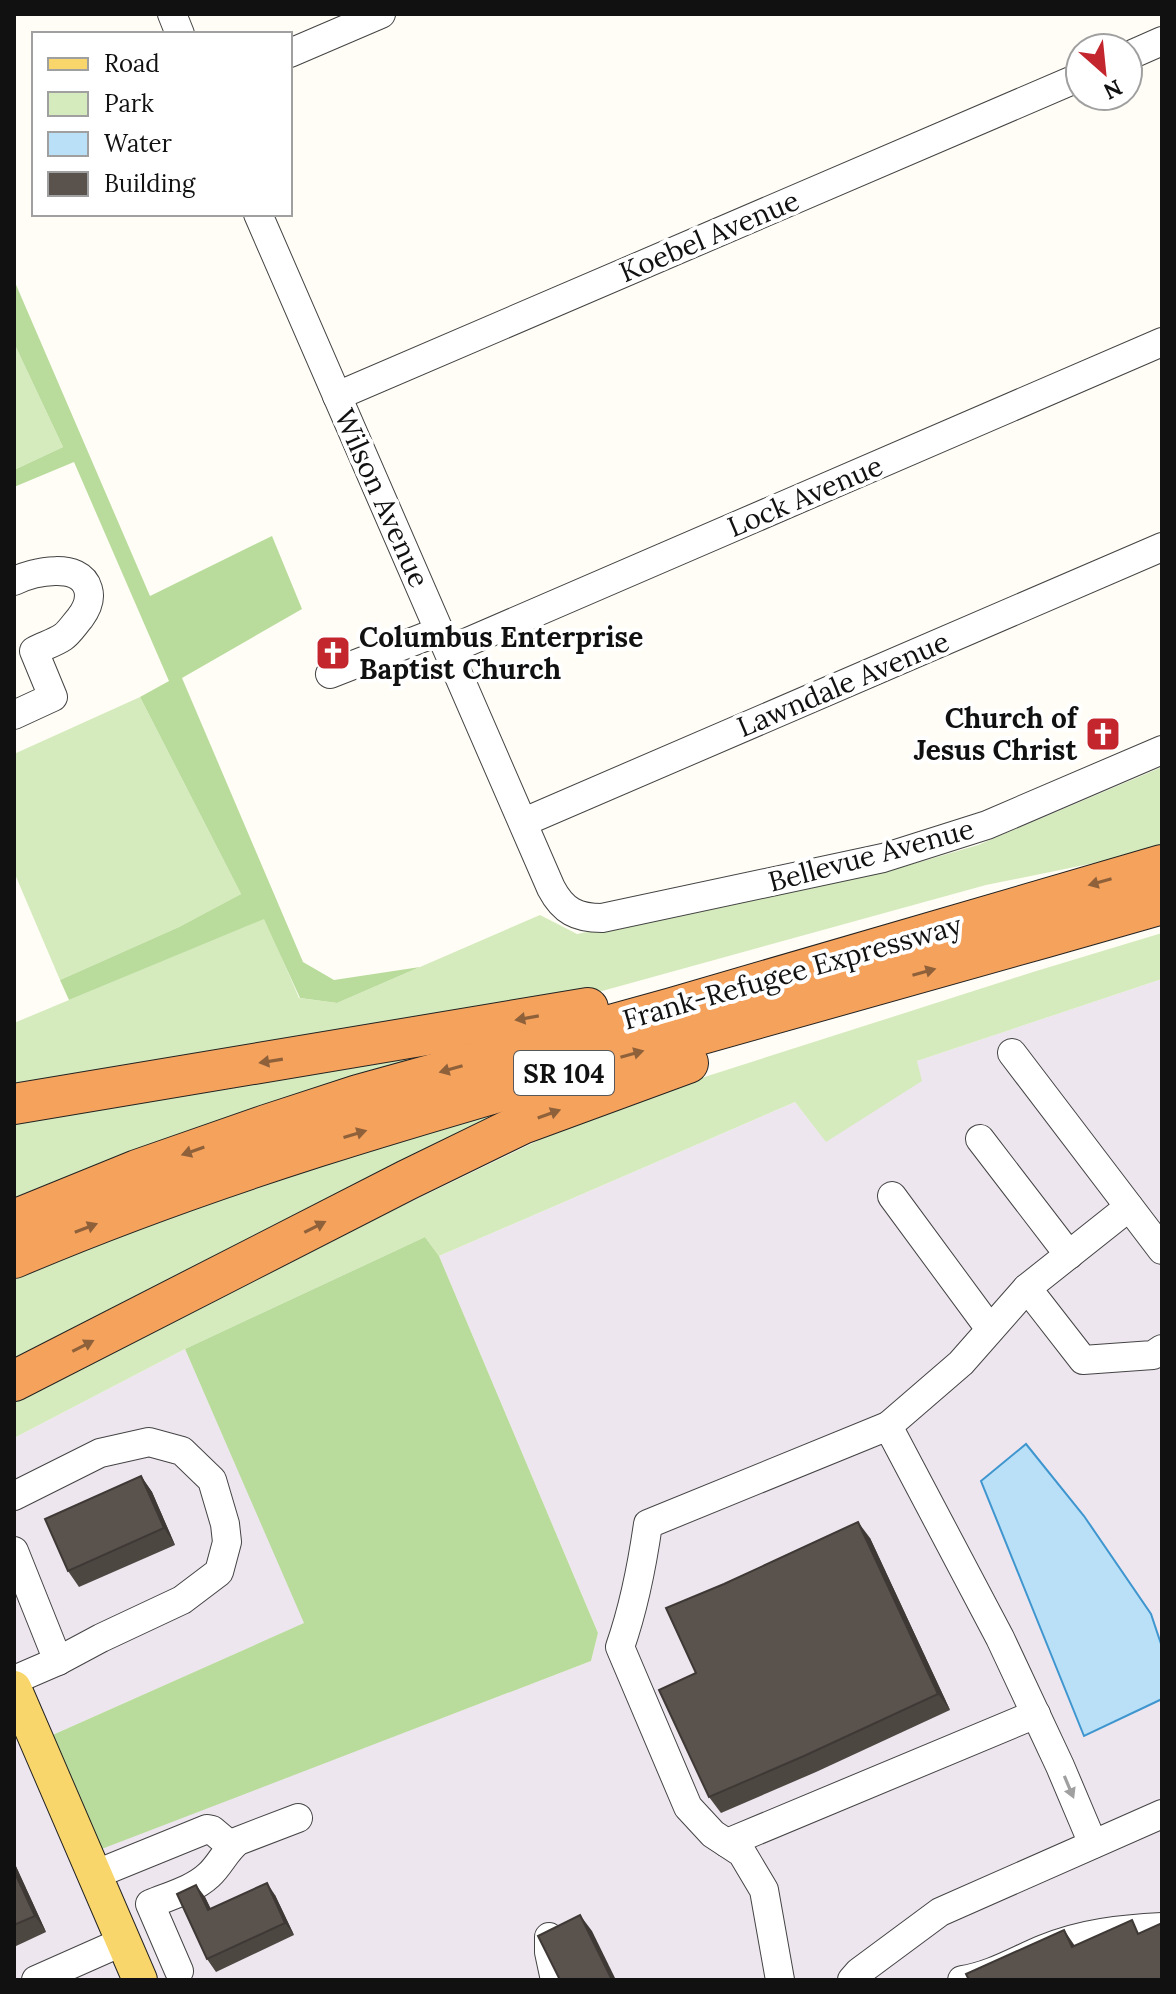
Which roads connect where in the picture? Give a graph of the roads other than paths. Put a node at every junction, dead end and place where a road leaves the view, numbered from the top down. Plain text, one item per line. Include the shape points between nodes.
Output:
1 (381, 14) edge
2 (292, 52) edge
3 (1064, 84) edge
4 (259, 216) edge
5 (1162, 342) edge
6 (337, 396) junction
7 (1162, 547) edge
8 (14, 581) edge
9 (445, 640) junction
10 (330, 674) dead end
11 (14, 715) edge
12 (1162, 750) edge
13 (524, 822) junction
14 (1162, 865) edge
15 (1162, 904) edge
16 (569, 910) joint
17 (849, 994) junction
18 (688, 1003) junction
19 (1012, 1053) dead end
20 (14, 1104) edge
21 (980, 1139) dead end
22 (892, 1196) dead end
23 (1129, 1207) junction
24 (14, 1220) edge
25 (1162, 1250) edge
26 (1069, 1255) junction
27 (14, 1258) edge
28 (1027, 1288) junction
29 (990, 1329) junction
30 (1162, 1349) edge
31 (14, 1381) edge
32 (888, 1426) junction
33 (14, 1496) edge
34 (14, 1551) edge
35 (58, 1661) junction
36 (14, 1680) edge
37 (14, 1688) edge
38 (1040, 1723) junction
39 (1162, 1814) edge
40 (298, 1818) dead end
41 (727, 1843) junction
42 (1093, 1844) junction
43 (231, 1846) junction
44 (94, 1875) junction
45 (1162, 1927) edge
46 (549, 1937) edge
47 (124, 1941) junction
48 (179, 1971) dead end
49 (867, 1976) edge
50 (36, 1980) edge
51 (140, 1980) edge
52 (555, 1980) edge
53 (780, 1980) edge
54 (962, 1980) edge

1 - 2 street
3 - 6 street, Koebel Avenue
4 - 6 street, Wilson Avenue
5 - 9 street, Lock Avenue
6 - 9 street, Wilson Avenue
7 - 13 street, Lawndale Avenue
8 - 11 street via 54,571 75,574 87,584 89,597 85,612 65,636 34,651 53,697
9 - 10 street, Lock Avenue
9 - 13 street, Wilson Avenue
12 - 16 street, Bellevue Avenue via 987,825 883,858 602,918 585,918
13 - 16 street, Wilson Avenue via 558,901
14 -> 18 highway, Frank-Refugee Expressway / SR 104
17 -> 15 highway, Frank-Refugee Expressway / SR 104
27 -> 17 highway, Frank-Refugee Expressway / SR 104 via 281,1157
31 -> 17 highway via 522,1124 784,1028
18 -> 20 highway via 620,1002
18 -> 24 highway, Frank-Refugee Expressway / SR 104 via 358,1095 137,1170
19 - 23 street
21 - 26 street
22 - 29 street
23 - 25 street
23 - 26 street
26 - 28 street
28 - 29 street
28 - 30 street via 1083,1360 1153,1355
29 - 32 street via 961,1363
32 - 38 street
32 - 41 street via 648,1524 620,1647 688,1807
33 - 35 street via 100,1453 149,1442 182,1451 212,1480 225,1524 227,1542 219,1572 182,1600
34 - 35 street
35 - 36 street
37 - 44 main road
38 - 41 street
38 -> 42 street
39 - 42 street
40 - 43 street
41 - 53 street via 742,1853 764,1890
42 - 49 street via 940,1912
43 - 44 street via 207,1829
43 - 48 street via 199,1883 150,1904
44 - 47 main road
45 - 54 street via 1095,1933
46 - 52 street
47 - 50 street
47 - 51 main road

